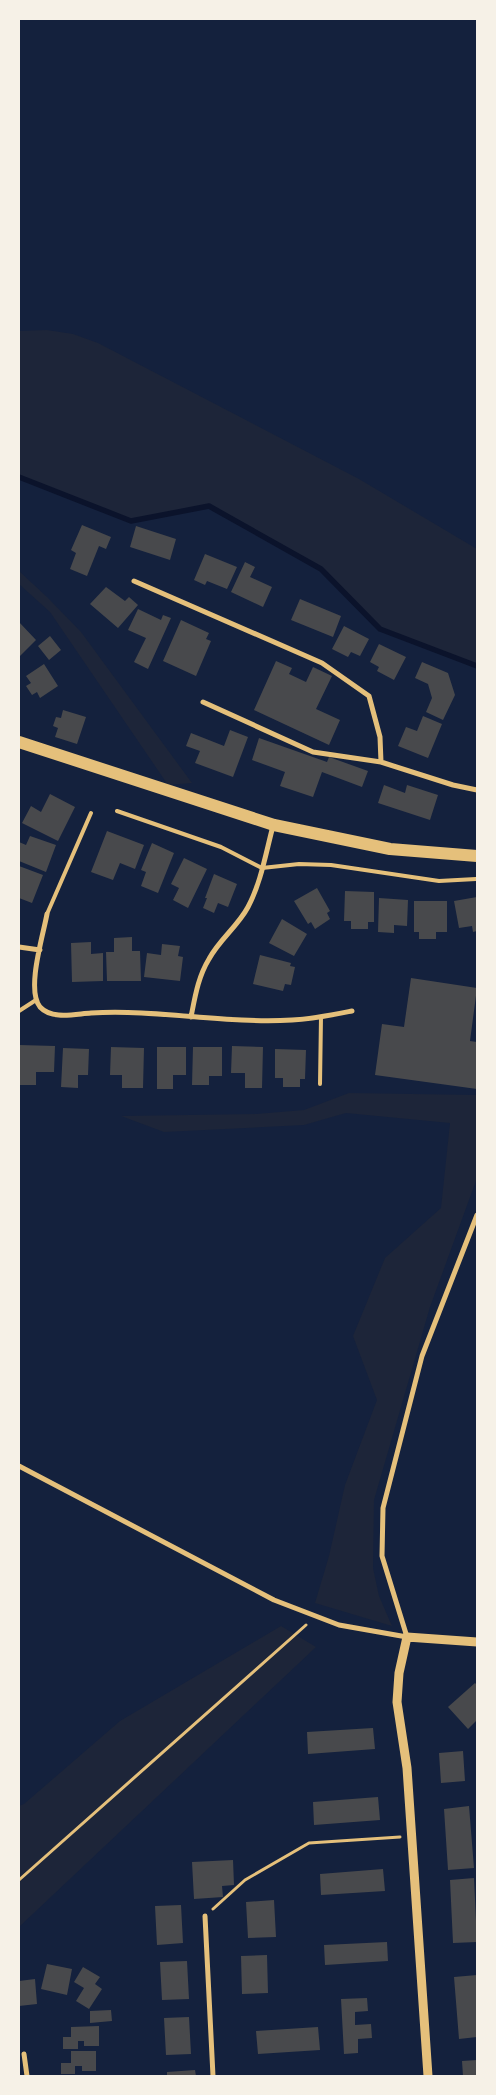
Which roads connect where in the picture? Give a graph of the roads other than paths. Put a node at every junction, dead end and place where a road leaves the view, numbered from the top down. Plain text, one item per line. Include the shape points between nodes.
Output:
1 (134, 581) dead end
2 (203, 702) dead end
3 (19, 742) edge
4 (380, 762) junction
5 (477, 790) edge
6 (117, 811) dead end
7 (91, 813) dead end
8 (274, 825) junction
9 (477, 856) edge
10 (262, 868) junction
11 (476, 879) edge
12 (47, 914) joint
13 (19, 946) edge
14 (40, 950) junction
15 (36, 1000) junction
16 (19, 1011) edge
17 (352, 1011) dead end
18 (191, 1017) junction
19 (322, 1017) junction
20 (320, 1084) dead end
21 (477, 1215) edge
22 (19, 1466) edge
23 (407, 1637) junction
24 (477, 1642) edge
25 (205, 1916) road end
26 (24, 2054) dead end
27 (26, 2076) edge
28 (213, 2076) edge
29 (428, 2076) edge

1 - 4 street via 322,663 369,696 380,737
2 - 4 street via 313,752
3 - 8 main road
4 - 5 street
6 - 10 lane via 220,847
7 - 12 lane
8 - 9 main road via 390,848
8 - 10 street
10 - 11 lane via 331,865 438,881
10 - 18 street via 249,905 209,957 199,980
12 - 14 street
13 - 14 street
14 - 15 street via 34,983
15 - 16 lane
15 - 18 street via 51,1014 114,1012
17 - 19 street
18 - 19 street via 249,1020
19 - 20 lane
21 - 23 street via 422,1356 384,1508 382,1556
22 - 23 street via 274,1600 339,1625
23 - 24 street
23 - 29 street via 397,1702 407,1768
25 - 28 street
26 - 27 street

